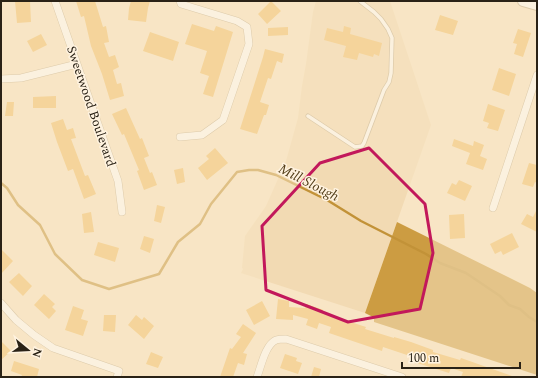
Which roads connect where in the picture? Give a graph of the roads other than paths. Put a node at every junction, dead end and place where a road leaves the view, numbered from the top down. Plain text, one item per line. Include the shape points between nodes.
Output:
1 (55, 1) edge
2 (180, 1) edge
3 (360, 1) edge
4 (523, 1) edge
5 (537, 6) edge
6 (77, 64) junction
7 (537, 75) edge
8 (1, 79) edge
9 (308, 116) dead end
10 (180, 137) dead end
11 (493, 208) dead end
12 (122, 212) dead end
13 (1, 302) edge
14 (117, 377) edge
15 (257, 377) edge
16 (402, 377) edge

1 - 6 street, Sweetwood Boulevard
2 - 10 street via 181,4 237,21 247,27 250,44 223,120 202,135
3 - 9 lane via 381,19 392,38 389,82 364,143 362,146 354,147
4 - 5 main road
6 - 8 street via 21,78
6 - 12 street, Sweetwood Boulevard via 118,181
7 - 11 street
13 - 14 street via 16,320 53,348 119,371
15 - 16 street via 270,345 276,340 286,339

